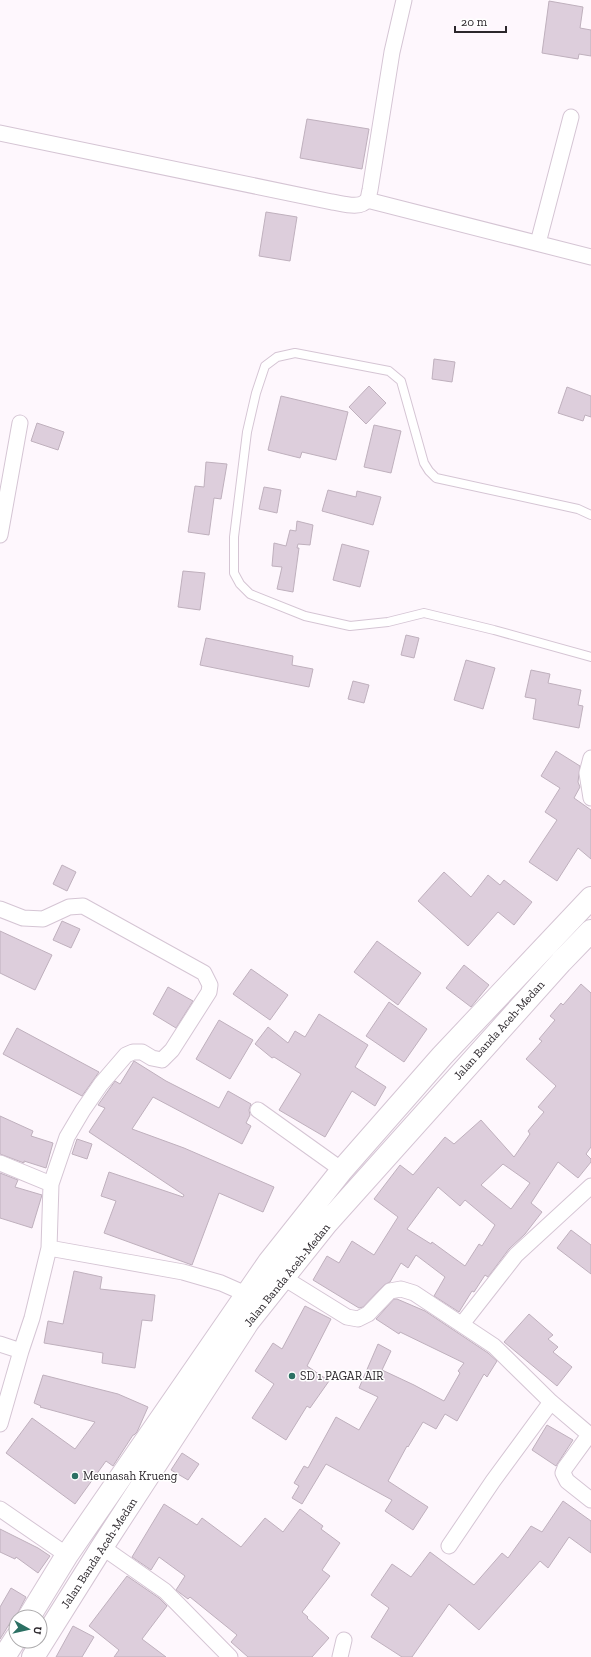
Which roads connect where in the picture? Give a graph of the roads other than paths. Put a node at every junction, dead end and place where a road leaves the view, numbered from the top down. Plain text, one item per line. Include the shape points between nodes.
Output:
1 (404, 0) edge
2 (571, 117) dead end
3 (0, 133) edge
4 (367, 200) junction
5 (538, 243) junction
6 (591, 257) edge
7 (20, 423) dead end
8 (591, 514) edge
9 (0, 535) edge
10 (591, 657) edge
11 (591, 758) edge
12 (591, 798) edge
13 (591, 898) edge
14 (0, 909) edge
15 (591, 931) edge
16 (258, 1110) dead end
17 (0, 1163) edge
18 (342, 1170) junction
19 (51, 1184) junction
20 (591, 1186) edge
21 (49, 1248) junction
22 (284, 1278) junction
23 (246, 1294) junction
24 (462, 1324) junction
25 (0, 1344) edge
26 (21, 1351) junction
27 (551, 1402) junction
28 (0, 1424) edge
29 (590, 1435) edge
30 (591, 1500) edge
31 (0, 1509) edge
32 (449, 1546) dead end
33 (102, 1547) junction
34 (67, 1555) junction
35 (34, 1609) edge
36 (344, 1640) dead end
37 (33, 1657) edge
38 (230, 1657) edge
39 (340, 1657) edge

1 - 4 street via 392,52
2 - 5 street
3 - 4 street via 332,202 357,205
4 - 5 street
5 - 6 street
7 - 9 street
8 - 10 lane via 436,478 424,463 401,381 388,371 295,353 277,357 265,366 247,432 234,537 234,574 250,594 305,616 350,626 388,622 424,613
11 - 12 street via 587,773
13 - 18 highway, Jalan Banda Aceh-Medan via 442,1056
14 - 19 street via 23,918 43,919 69,907 83,906 204,973 210,985 209,992 172,1050 162,1060 142,1052 133,1052 126,1055 101,1084 67,1137
15 - 22 highway, Jalan Banda Aceh-Medan via 326,1224
16 - 18 street
17 - 19 street
18 - 23 highway, Jalan Banda Aceh-Medan
19 - 21 street
20 - 24 street via 516,1255
21 - 23 street via 183,1272 221,1283
21 - 26 street
22 - 24 street via 347,1317 358,1319 368,1314 390,1292 401,1289 414,1293
22 - 33 highway, Jalan Banda Aceh-Medan via 248,1322
23 - 34 highway, Jalan Banda Aceh-Medan
24 - 27 street via 494,1346
25 - 26 street
26 - 28 street
27 - 29 street
27 - 32 street via 493,1480
29 - 30 street via 563,1474 567,1481
31 - 34 street
33 - 37 highway, Jalan Banda Aceh-Medan
33 - 38 street via 165,1591
34 - 35 highway, Jalan Banda Aceh-Medan
36 - 39 street

